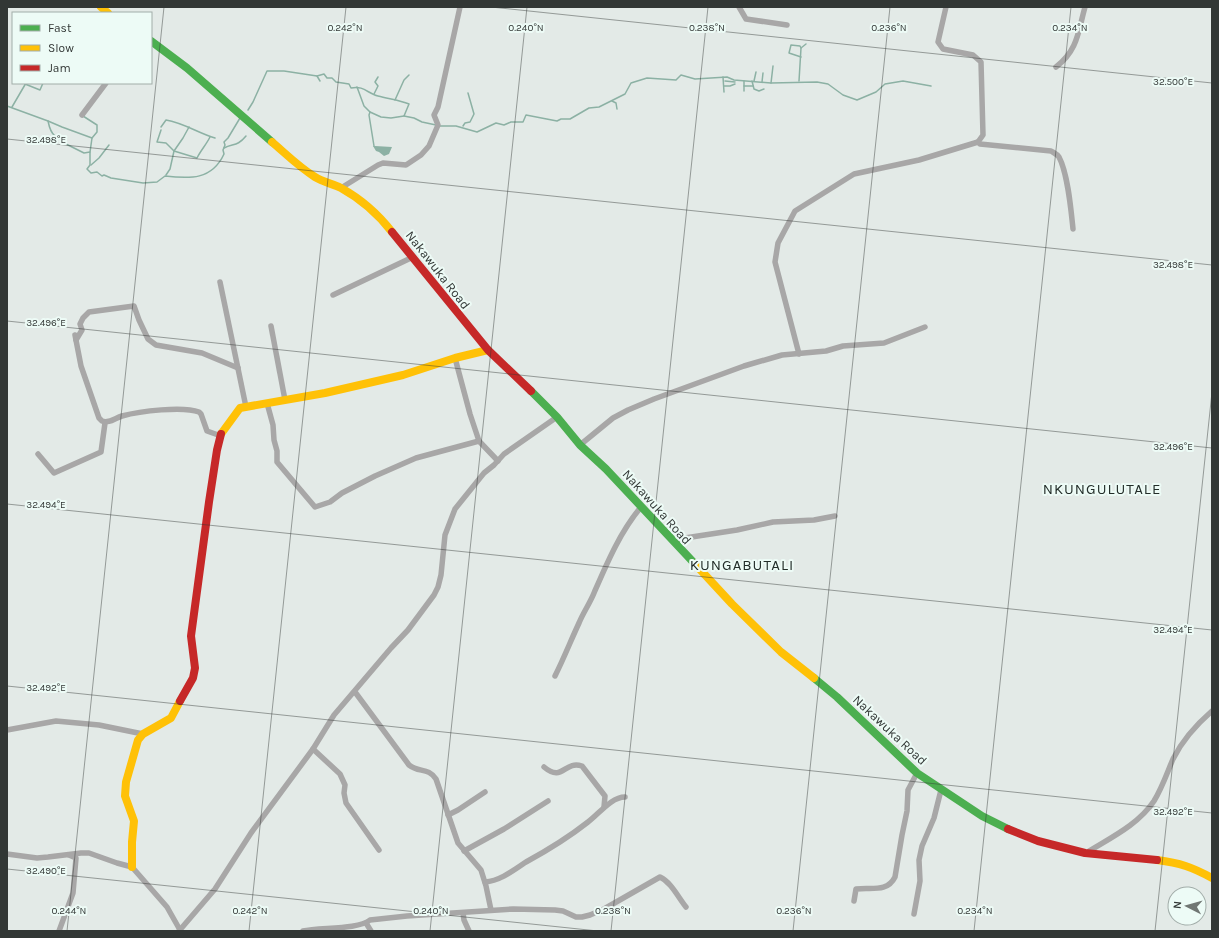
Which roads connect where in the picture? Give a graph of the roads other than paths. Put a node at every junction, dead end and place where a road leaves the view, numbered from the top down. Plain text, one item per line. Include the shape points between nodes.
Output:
1 (460, 7) edge
2 (740, 7) edge
3 (946, 7) edge
4 (1085, 7) edge
5 (787, 25) dead end
6 (152, 42) edge
7 (1056, 67) dead end
8 (105, 84) edge
9 (82, 115) dead end
10 (978, 142) junction
11 (341, 188) junction
12 (1073, 230) dead end
13 (413, 257) junction
14 (220, 282) dead end
15 (333, 295) dead end
16 (271, 326) dead end
17 (925, 327) dead end
18 (488, 350) junction
19 (799, 354) junction
20 (455, 358) junction
21 (238, 368) junction
22 (285, 400) junction
23 (267, 404) junction
24 (246, 407) junction
25 (557, 417) junction
26 (105, 423) junction
27 (221, 436) junction
28 (479, 441) junction
29 (580, 445) junction
30 (38, 454) dead end
31 (498, 461) junction
32 (641, 507) junction
33 (835, 516) dead end
34 (672, 540) junction
35 (555, 676) dead end
36 (355, 692) junction
37 (1212, 711) edge
38 (7, 730) edge
39 (143, 734) junction
40 (313, 749) junction
41 (544, 767) dead end
42 (917, 773) junction
43 (941, 790) junction
44 (486, 792) dead end
45 (626, 797) dead end
46 (548, 801) dead end
47 (604, 808) junction
48 (448, 815) junction
49 (379, 850) dead end
50 (464, 851) junction
51 (1085, 853) junction
52 (7, 854) edge
53 (68, 854) junction
54 (132, 867) junction
55 (1212, 878) edge
56 (485, 882) junction
57 (854, 901) dead end
58 (686, 907) dead end
59 (491, 910) junction
60 (463, 913) junction
61 (914, 914) dead end
62 (366, 923) junction
63 (179, 930) edge
64 (60, 931) edge
65 (302, 931) edge
66 (371, 931) edge
67 (469, 931) edge

1 - 11 street via 438,107 434,115 438,125 429,146 406,165 383,163
2 - 5 street via 746,19
3 - 10 street via 938,42 943,49 974,55 981,62 983,135
4 - 7 street via 1076,44 1064,61
6 - 11 main road, Nakawuka Road via 187,68 302,168 317,178
8 - 9 street
10 - 12 street via 1052,151 1058,155 1063,169
10 - 19 street via 919,160 854,174 795,211 778,243 775,262
11 - 13 main road, Nakawuka Road via 376,213
13 - 15 street
13 - 18 main road, Nakawuka Road
14 - 21 street
16 - 22 street
17 - 19 street via 884,343 843,346
18 - 20 main road
18 - 25 main road, Nakawuka Road
19 - 29 street via 769,358 654,399 613,418
20 - 22 main road via 402,375
20 - 28 street
21 - 24 street
21 - 26 street via 202,353 156,345 148,339 134,306 89,312 83,318 80,324 82,330 76,338 81,366 100,418
22 - 23 main road
23 - 24 main road
23 - 28 street via 273,425 277,462 314,507 330,502 375,476 416,458
24 - 27 main road via 236,412
25 - 29 main road, Nakawuka Road
25 - 31 street via 504,454
26 - 27 street via 137,413 185,409 199,412 207,431
26 - 30 street via 101,452 54,473
27 - 39 main road via 209,502 191,636 194,673 171,718
28 - 31 street
29 - 32 main road, Nakawuka Road
31 - 36 street via 484,473 455,509 446,535 441,575 434,595
32 - 34 main road, Nakawuka Road
32 - 35 street via 620,538
33 - 34 street via 773,522
34 - 42 main road, Nakawuka Road via 781,652 837,697
36 - 40 street via 334,715
36 - 48 street via 409,765 416,770 426,770 436,779
37 - 51 street via 1185,740 1174,757 1154,801 1142,816
38 - 39 street via 56,721 99,725
39 - 54 main road via 136,746 125,792 134,820
40 - 49 street via 340,774 345,785 346,803
40 - 63 street via 251,833 215,889
41 - 47 street via 556,773 573,765 582,766 605,796
42 - 43 main road, Nakawuka Road
42 - 57 street via 908,790 896,877 893,882 877,889 856,889
43 - 51 main road, Nakawuka Road via 1003,827 1038,842
43 - 61 street via 934,818 922,846 919,860 920,881
44 - 48 street
45 - 47 street via 619,797
46 - 50 street
47 - 56 street via 553,846 510,872
48 - 50 street
50 - 56 street via 481,870
51 - 55 main road, Nakawuka Road via 1173,862
52 - 53 street via 38,858
53 - 54 street via 89,853
53 - 64 street via 76,858 75,878 73,893
54 - 63 street via 167,907
56 - 59 street
58 - 59 street via 671,886 660,877 604,909 582,917 555,910
59 - 60 street
60 - 62 street via 407,916 370,920
60 - 67 street
62 - 65 street
62 - 66 street

